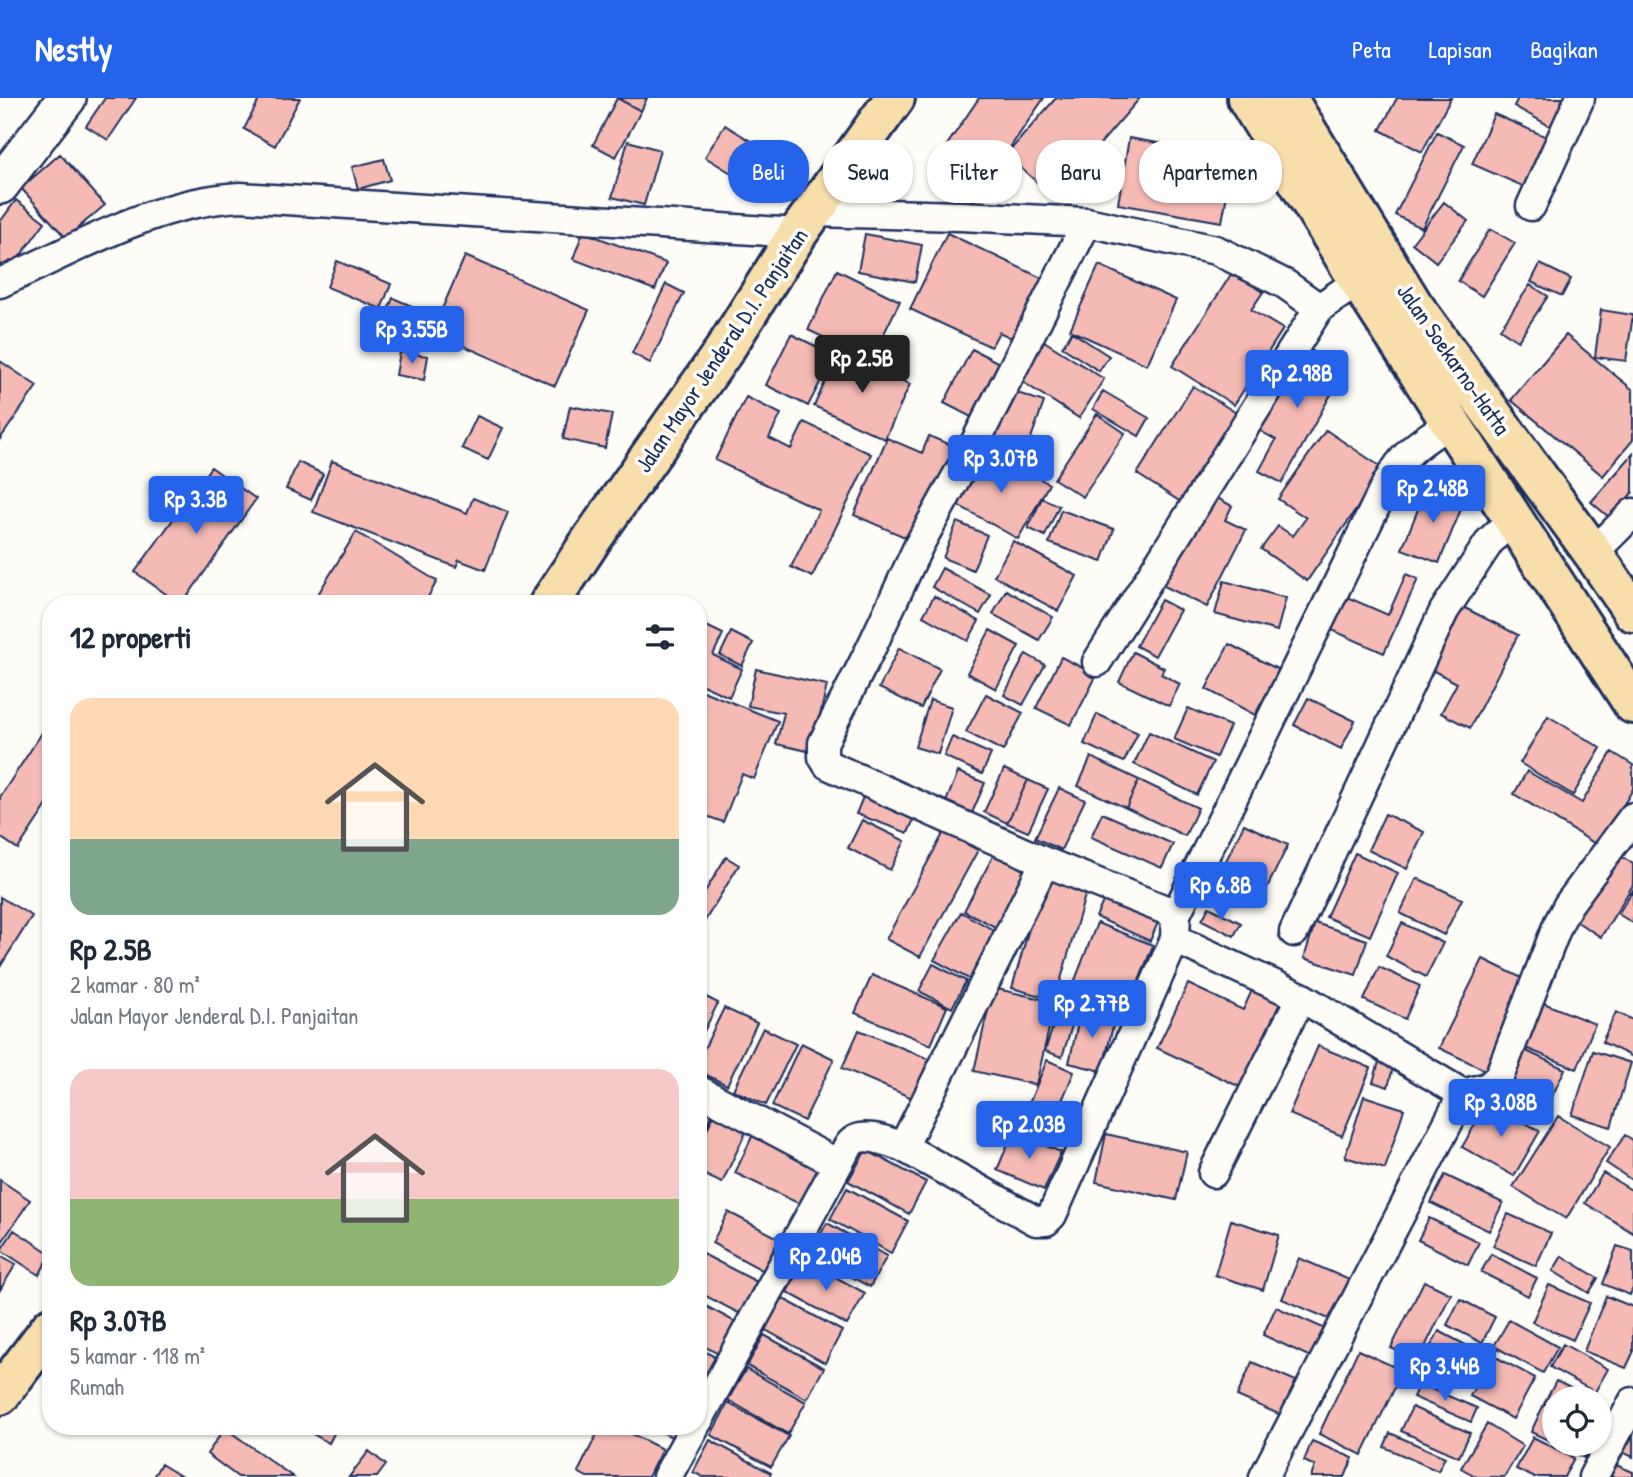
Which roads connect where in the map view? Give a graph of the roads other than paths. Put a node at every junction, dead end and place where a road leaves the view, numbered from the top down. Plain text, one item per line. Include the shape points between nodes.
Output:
1 (67, 98) edge
2 (895, 98) edge
3 (1247, 98) edge
4 (1287, 98) edge
5 (1580, 98) edge
6 (0, 185) edge
7 (1531, 206) dead end
8 (806, 222) junction
9 (1087, 222) junction
10 (1359, 281) junction
11 (0, 283) edge
12 (1320, 308) junction
13 (1450, 423) junction
14 (1633, 513) edge
15 (1513, 518) junction
16 (1593, 554) junction
17 (556, 595) edge
18 (1633, 612) edge
19 (1097, 662) dead end
20 (1633, 705) edge
21 (1633, 817) edge
22 (1045, 862) junction
23 (1176, 927) junction
24 (1294, 932) dead end
25 (1300, 997) junction
26 (1463, 1094) junction
27 (707, 1095) edge
28 (903, 1147) junction
29 (838, 1164) junction
30 (1213, 1173) dead end
31 (42, 1339) edge
32 (1, 1393) edge
33 (1633, 1402) edge
34 (707, 1404) edge
35 (690, 1435) edge
36 (667, 1477) edge
37 (1264, 1477) edge
38 (1592, 1477) edge

1 - 6 street
2 - 8 highway, Jalan Mayor Jenderal D.I. Panjaitan
3 - 10 highway, Jalan Soekarno-Hatta
4 - 16 highway, Jalan Soekarno-Hatta via 1413,305
5 - 7 street
8 - 9 street
8 - 11 street via 218,198 118,226
8 - 17 highway, Jalan Mayor Jenderal D.I. Panjaitan
9 - 12 street via 1216,250
9 - 22 street via 919,545 823,743 828,765
10 - 12 street
10 - 13 highway, Jalan Soekarno-Hatta
12 - 19 street
13 - 15 highway, Jalan Soekarno-Hatta
13 - 23 street via 1398,463
14 - 16 street
15 - 20 highway, Jalan Soekarno-Hatta
15 - 24 street via 1490,541 1444,611
16 - 18 highway, Jalan Soekarno-Hatta
21 - 26 street via 1558,924 1499,1077 1488,1087
22 - 23 street
22 - 28 street
23 - 25 street
23 - 28 street via 1046,1221 1036,1221
25 - 26 street
25 - 30 street
26 - 37 street
27 - 29 street
28 - 29 street via 880,1139 855,1140
29 - 34 street
31 - 32 highway
33 - 38 street
35 - 36 street

